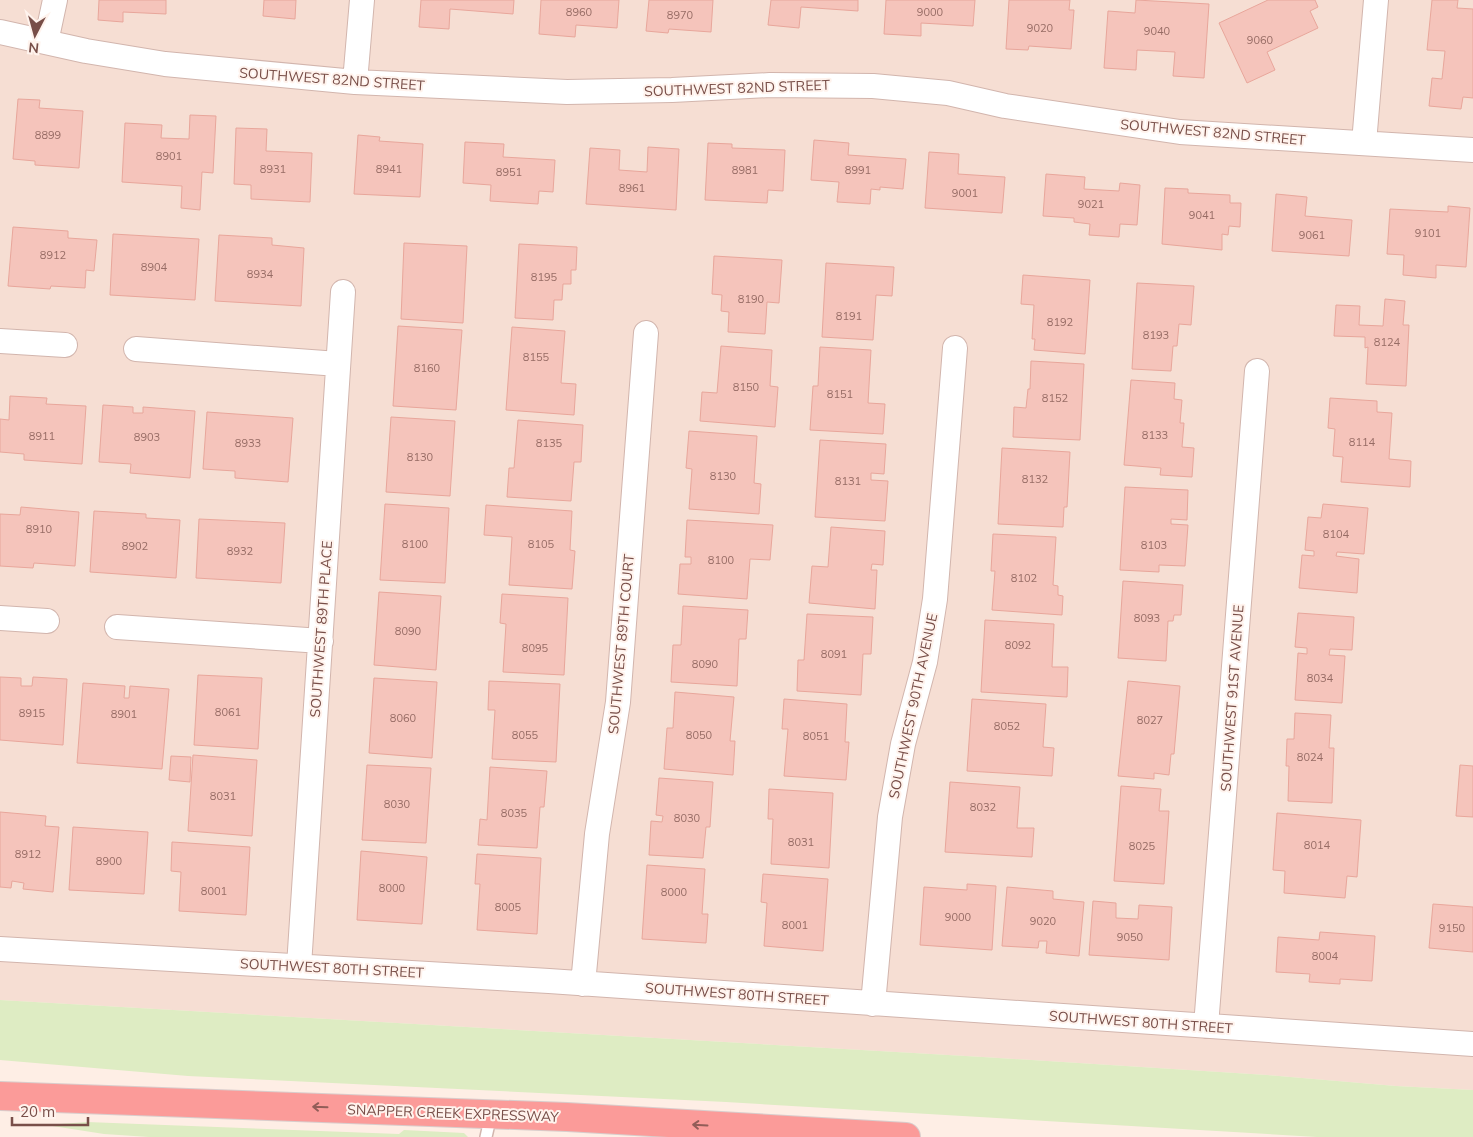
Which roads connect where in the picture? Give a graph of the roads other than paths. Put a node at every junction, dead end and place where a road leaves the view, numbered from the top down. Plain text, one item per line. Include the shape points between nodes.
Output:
1 (55, 0) edge
2 (362, 0) edge
3 (1376, 0) edge
4 (0, 32) edge
5 (46, 42) junction
6 (356, 82) junction
7 (1364, 143) junction
8 (1473, 150) edge
9 (343, 292) dead end
10 (646, 333) dead end
11 (0, 340) edge
12 (65, 346) dead end
13 (954, 348) dead end
14 (136, 349) dead end
15 (338, 364) junction
16 (1257, 371) dead end
17 (0, 618) edge
18 (47, 622) dead end
19 (117, 627) dead end
20 (321, 641) junction
21 (0, 949) edge
22 (299, 966) junction
23 (583, 984) junction
24 (873, 1004) junction
25 (1206, 1026) junction
26 (1473, 1044) edge
27 (0, 1096) edge
28 (488, 1126) edge
29 (906, 1137) edge

1 - 5 street
2 - 6 street
3 - 7 street
4 - 5 street, SOUTHWEST 82ND STREET
5 - 6 street, SOUTHWEST 82ND STREET via 164,64
6 - 7 street, SOUTHWEST 82ND STREET via 567,92 770,85 873,86 948,94 1005,106 1180,132
7 - 8 street, SOUTHWEST 82ND STREET
9 - 15 street, SOUTHWEST 89TH PLACE
10 - 23 street, SOUTHWEST 89TH COURT via 618,702 597,834
11 - 12 street
13 - 24 street, SOUTHWEST 90TH AVENUE via 935,599 925,662 903,744 890,817
14 - 15 street
15 - 20 street, SOUTHWEST 89TH PLACE
16 - 25 street, SOUTHWEST 91ST AVENUE
17 - 18 street
19 - 20 street
20 - 22 street, SOUTHWEST 89TH PLACE
21 - 22 street, SOUTHWEST 80TH STREET
22 - 23 street, SOUTHWEST 80TH STREET
23 - 24 street, SOUTHWEST 80TH STREET
24 - 25 street, SOUTHWEST 80TH STREET
25 - 26 street, SOUTHWEST 80TH STREET
28 -> 27 highway, SNAPPER CREEK EXPRESSWAY
29 -> 28 highway, SNAPPER CREEK EXPRESSWAY

